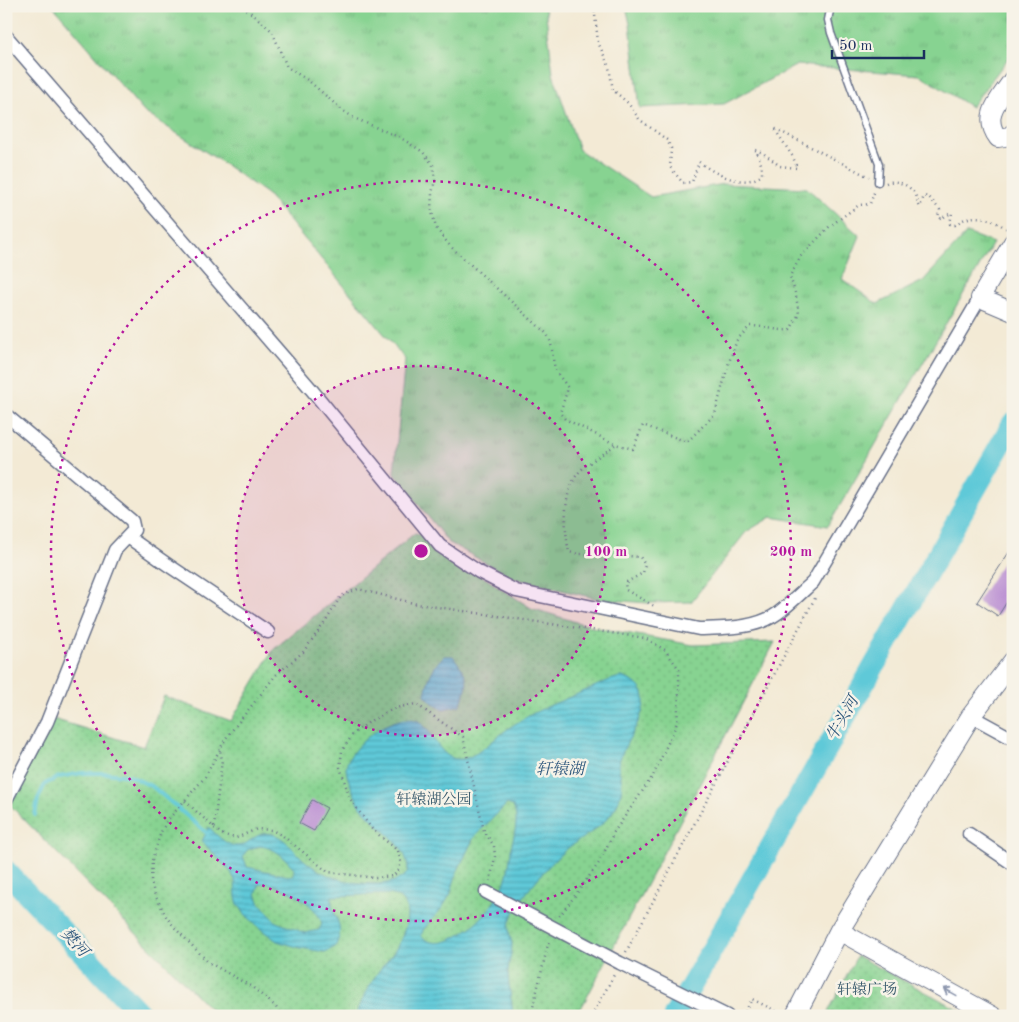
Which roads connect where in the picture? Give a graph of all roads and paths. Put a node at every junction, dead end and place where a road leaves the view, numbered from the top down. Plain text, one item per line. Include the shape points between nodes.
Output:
1 (243, 6) edge
2 (594, 6) edge
3 (831, 6) edge
4 (6, 36) edge
5 (1013, 79) edge
6 (1013, 133) edge
7 (878, 182) junction
8 (1013, 233) edge
9 (1013, 242) edge
10 (987, 302) junction
11 (1013, 312) edge
12 (6, 415) edge
13 (615, 444) junction
14 (128, 537) junction
15 (813, 582) junction
16 (655, 619) junction
17 (268, 632) dead end
18 (1013, 661) edge
19 (971, 716) junction
20 (1013, 739) edge
21 (220, 749) junction
22 (6, 800) edge
23 (186, 801) junction
24 (214, 827) junction
25 (969, 834) dead end
26 (599, 863) dead end
27 (1013, 864) edge
28 (486, 892) joint
29 (839, 931) junction
30 (620, 963) junction
31 (283, 1016) edge
32 (592, 1016) edge
33 (727, 1016) edge
34 (743, 1016) edge
35 (784, 1016) edge
36 (795, 1016) edge
37 (993, 1016) edge

1 - 13 path via 272,31 287,67 354,118 401,138 423,152 433,165 435,180 431,208 436,228 450,246 551,340 557,374 568,388 560,413 565,419
2 - 7 path via 598,42 609,67 613,90 628,103 639,120 667,140 671,148 670,167 684,183 692,182 699,162 716,174 745,181 756,179 762,175 762,166 755,150 780,166 797,168 774,128
3 - 7 lane via 828,20 831,33 880,164
4 - 16 street via 310,389 440,546 479,572 516,591
5 - 6 street via 991,114 992,129 998,138
7 - 8 path via 896,181 907,187 916,195 920,207 924,196 929,197 940,210 938,216 942,220 952,213 950,224 955,226 977,216
7 - 13 path via 870,204 859,205 830,226 801,256 790,276 799,314 790,330 750,326 737,340 715,414 687,442 643,425 633,449
9 - 10 street
10 - 11 street
10 - 15 street
12 - 14 street via 132,521 134,530
13 - 16 path via 582,469 571,485 565,521 568,546 570,552 578,554 640,557 645,565 643,573 625,583 626,590 659,610
14 - 17 street
14 - 22 street via 115,550 47,722
15 - 16 street via 777,614 754,624 699,629
15 - 30 path via 817,594
18 - 19 main road
19 - 20 street
19 - 29 main road
21 - 23 path via 205,777
21 - 24 path via 222,760
21 - 26 path via 276,675 303,652 341,596 358,589 417,604 646,638 665,650 679,669 677,723 653,776 614,832
23 - 24 path
23 - 31 path via 161,832 152,860 154,893 167,918 208,962 257,991
24 - 28 path via 221,834 236,838 257,828 272,830 328,872 376,878 393,876 401,862 398,851 372,829 350,799 340,767 342,751 353,734 372,720 395,708 416,704 463,737 484,831 494,846 495,858
25 - 27 street
28 - 30 street
29 - 36 main road
37 -> 29 street
30 - 32 path
30 - 33 street
34 - 35 path via 752,999

